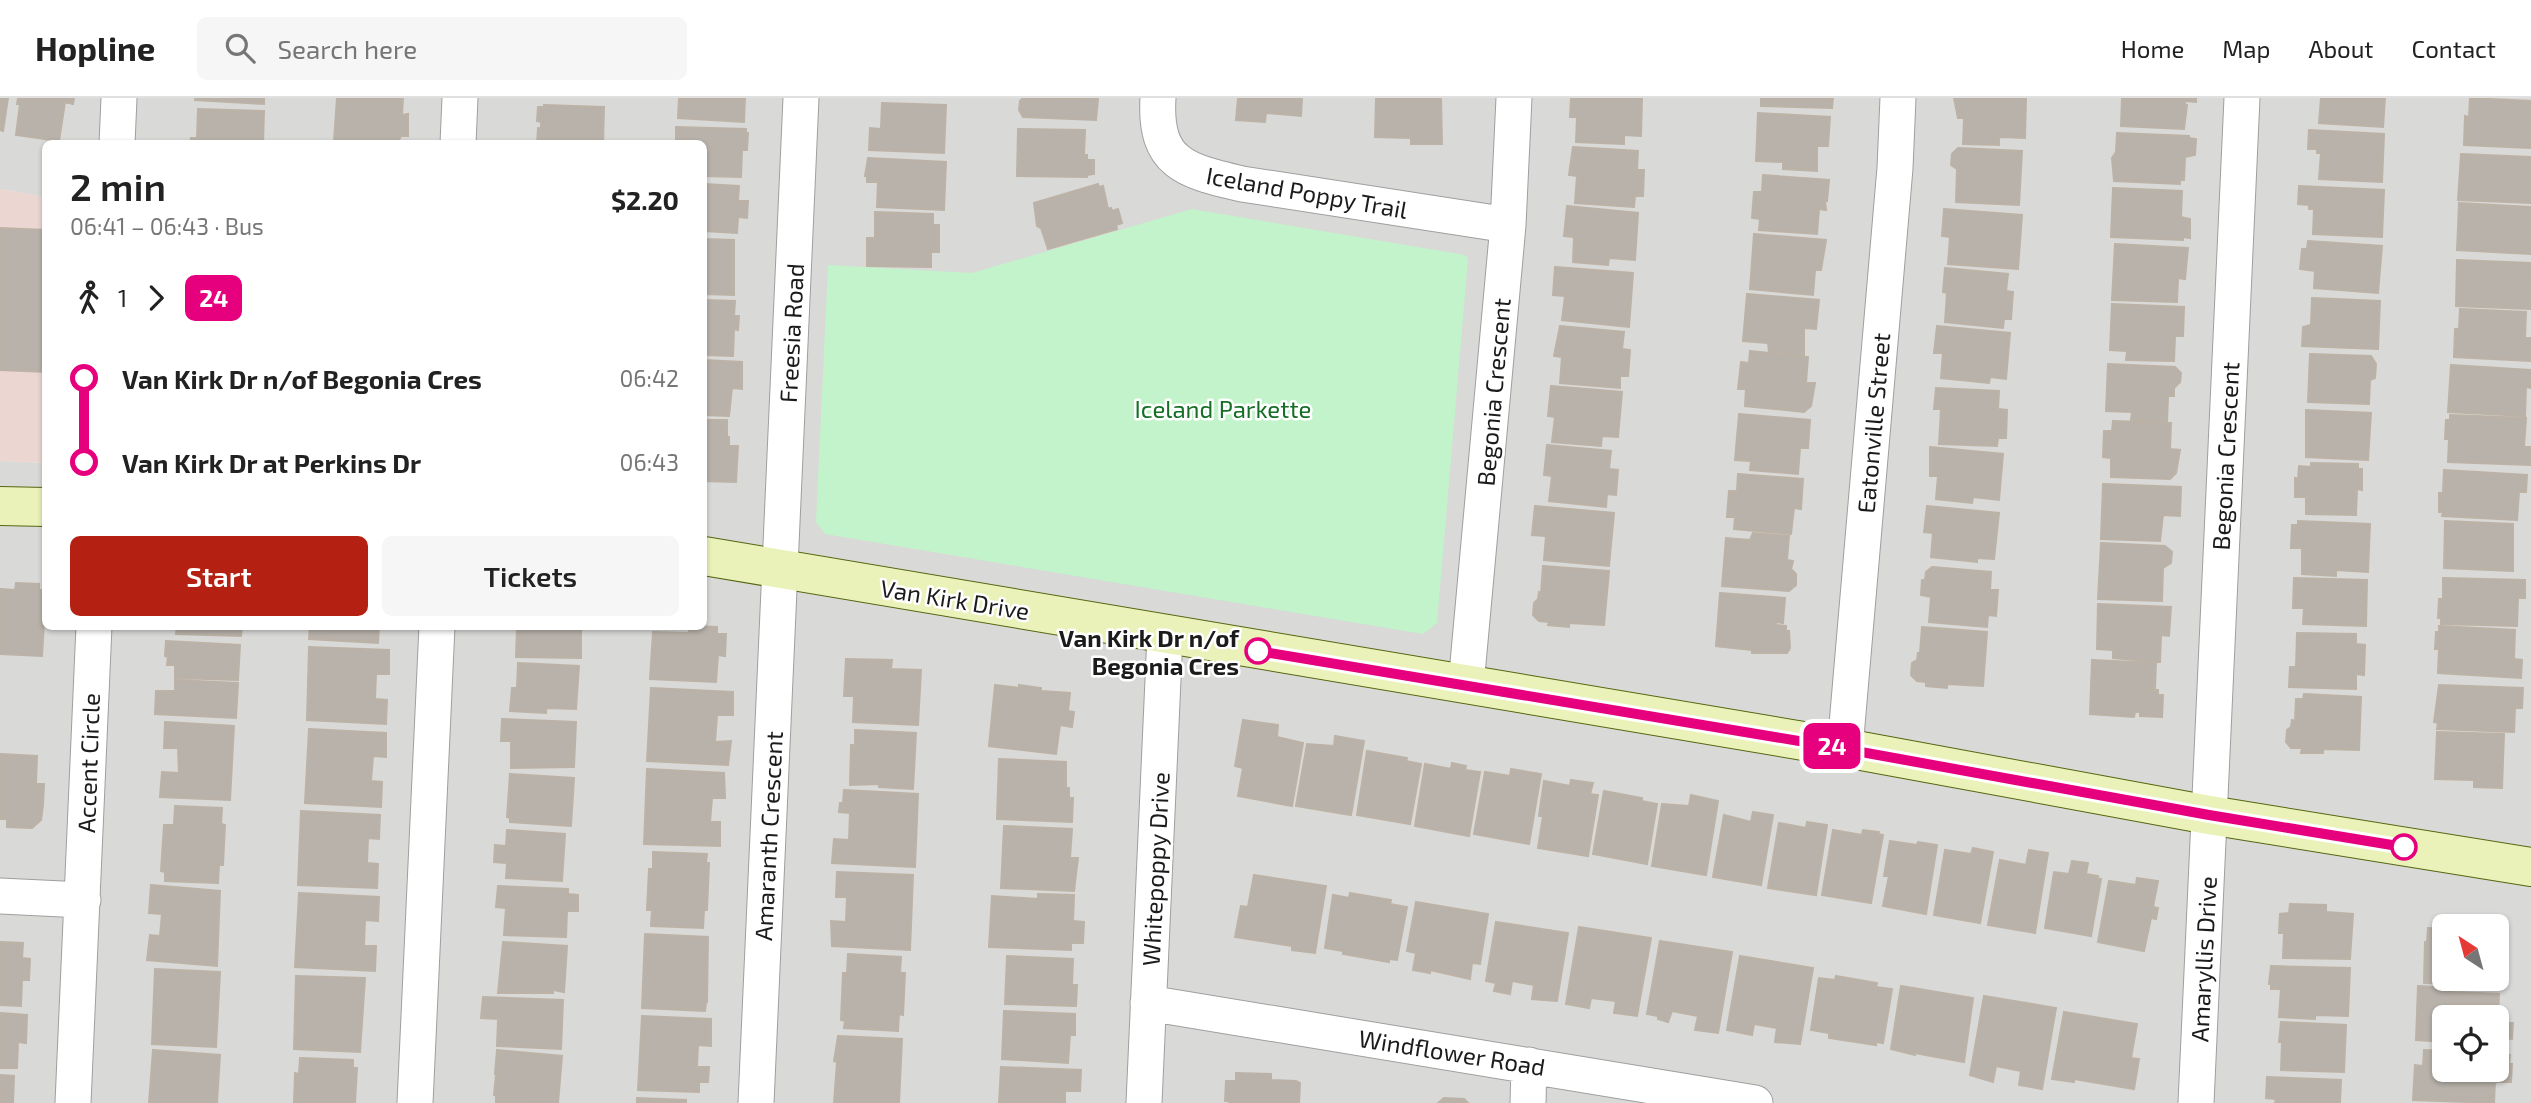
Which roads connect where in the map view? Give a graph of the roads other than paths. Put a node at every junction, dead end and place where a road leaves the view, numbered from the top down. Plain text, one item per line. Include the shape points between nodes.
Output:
1 (119, 98) edge
2 (460, 98) edge
3 (801, 98) edge
4 (1158, 98) edge
5 (1514, 98) edge
6 (1898, 98) edge
7 (2242, 98) edge
8 (117, 140) edge
9 (458, 140) edge
10 (1508, 225) junction
11 (0, 506) edge
12 (42, 508) edge
13 (707, 557) edge
14 (780, 569) junction
15 (94, 630) edge
16 (437, 630) edge
17 (1166, 635) junction
18 (1466, 685) junction
19 (1845, 748) junction
20 (2209, 815) junction
21 (2531, 867) edge
22 (0, 896) edge
23 (83, 900) junction
24 (1149, 1003) junction
25 (1530, 1065) junction
26 (73, 1103) edge
27 (415, 1103) edge
28 (755, 1103) edge
29 (1144, 1103) edge
30 (1528, 1103) edge
31 (1755, 1103) edge
32 (2196, 1103) edge

1 - 8 street
2 - 9 street
3 - 14 street, Freesia Road
4 - 10 street, Iceland Poppy Trail via 1157,122 1165,148 1198,174
5 - 10 street, Begonia Crescent
6 - 19 street, Eatonville Street
7 - 20 street, Begonia Crescent
10 - 18 street, Begonia Crescent
11 - 12 street
13 - 14 street, Van Kirk Drive
14 - 17 street, Van Kirk Drive
14 - 28 street, Amaranth Crescent
15 - 23 street, Accent Circle
16 - 27 street
17 - 18 street, Van Kirk Drive
17 - 24 street, Whitepoppy Drive
18 - 19 street, Van Kirk Drive
19 - 20 street, Van Kirk Drive
20 - 21 street, Van Kirk Drive
20 - 32 street, Amaryllis Drive
22 - 23 street
23 - 26 street, Accent Circle
24 - 25 street, Windflower Road
24 - 29 street, Whitepoppy Drive
25 - 30 street
25 - 31 street, Windflower Road

